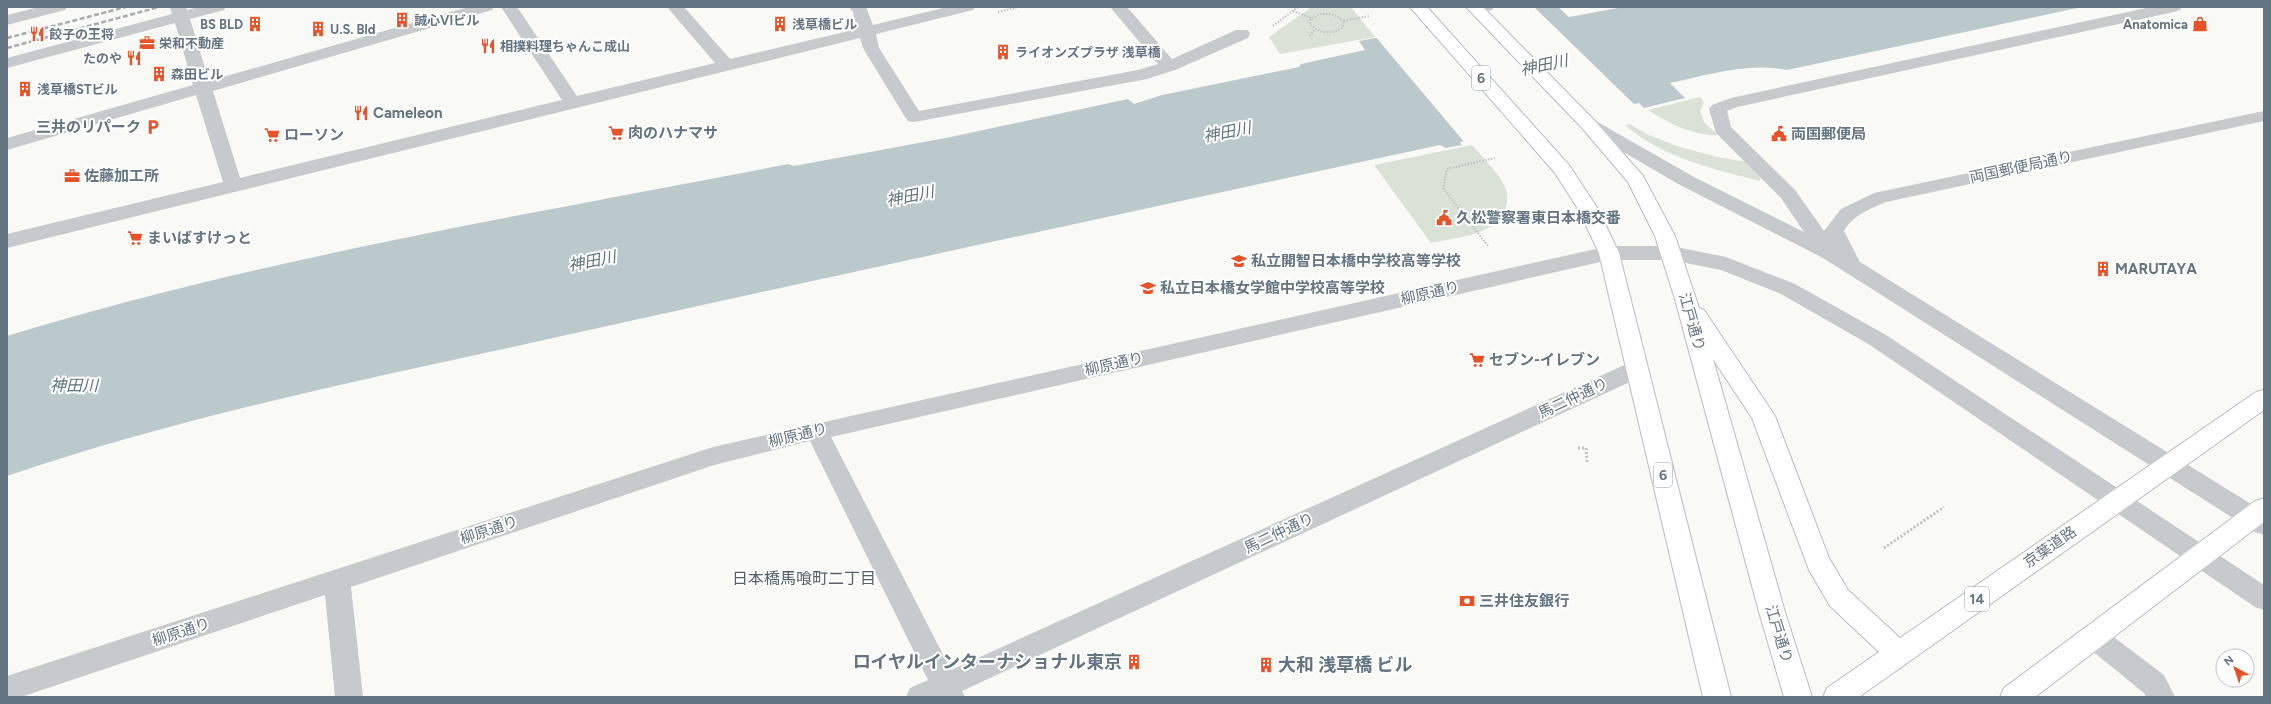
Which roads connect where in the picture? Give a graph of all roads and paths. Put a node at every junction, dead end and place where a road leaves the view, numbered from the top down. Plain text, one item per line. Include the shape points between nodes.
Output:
1 (60, 7) edge
2 (218, 7) edge
3 (486, 7) edge
4 (509, 7) edge
5 (675, 7) edge
6 (857, 7) edge
7 (967, 7) edge
8 (1118, 7) edge
9 (1298, 7) edge
10 (1418, 7) edge
11 (2174, 7) edge
12 (1479, 9) edge
13 (1293, 11) junction
14 (180, 12) edge
15 (1369, 16) dead end
16 (1311, 18) junction
17 (7, 20) edge
18 (1344, 21) junction
19 (1273, 26) dead end
20 (1315, 29) junction
21 (866, 31) junction
22 (1242, 34) dead end
23 (1310, 36) dead end
24 (7, 63) edge
25 (726, 65) junction
26 (1169, 66) junction
27 (203, 88) junction
28 (573, 103) junction
29 (2264, 116) edge
30 (1588, 124) junction
31 (7, 144) edge
32 (1495, 158) dead end
33 (233, 186) junction
34 (7, 241) edge
35 (1488, 246) dead end
36 (1609, 253) junction
37 (1671, 253) junction
38 (1830, 253) junction
39 (1856, 269) junction
40 (1686, 299) junction
41 (1637, 369) junction
42 (2264, 398) edge
43 (816, 431) junction
44 (1578, 448) dead end
45 (1588, 462) dead end
46 (2168, 465) junction
47 (2117, 500) junction
48 (1944, 507) dead end
49 (2260, 517) edge
50 (1884, 548) dead end
51 (2200, 556) junction
52 (337, 580) junction
53 (2264, 600) edge
54 (2094, 637) junction
55 (1898, 653) junction
56 (7, 689) edge
57 (948, 691) edge
58 (349, 697) edge
59 (920, 697) edge
60 (1716, 697) edge
61 (1798, 697) edge
62 (1837, 697) edge
63 (2014, 697) edge
64 (2161, 697) edge

1 - 17 street
2 - 14 street
3 - 27 street
4 - 28 street
5 - 25 street
6 - 21 street via 861,11
7 - 21 street
8 - 26 street
9 - 13 path
10 - 36 highway, 6 via 1562,169 1588,209
11 - 38 street via 1731,102 1718,109 1722,129 1788,194
12 - 30 highway, 江戸通り
13 - 16 path
13 - 19 path
14 - 24 street
14 - 27 street
15 - 18 path
16 - 18 path via 1320,14 1331,14
16 - 20 path via 1310,24
18 - 20 path via 1343,27 1336,31 1325,32
20 - 23 path
21 - 25 street
21 - 26 street via 871,48 914,117 1142,75
22 - 26 street
25 - 28 street
27 - 31 street
27 - 33 street
28 - 33 street
29 - 39 street, 両国郵便局通り via 1881,197 1845,214 1834,231 1842,250
30 - 37 highway, 江戸通り via 1636,180
30 - 38 street via 1687,181
32 - 35 path via 1447,169 1443,188
33 - 34 street
36 - 37 street, 柳原通り
36 - 41 highway, 6
36 - 43 street, 柳原通り
37 - 40 highway, 江戸通り
37 - 47 street, 柳原通り via 1726,264 1788,289 1828,311 1878,340
38 - 39 street
39 - 46 street
40 - 55 highway via 1763,416 1818,562 1839,598
40 - 61 highway, 江戸通り via 1772,612
41 - 57 street, 馬二仲通り
41 - 60 highway, 6
42 - 46 highway, 京葉道路 / 14
43 - 52 street, 柳原通り via 713,456
43 - 57 street
44 - 45 path via 1586,448
46 - 47 highway, 京葉道路 / 14
46 - 49 street
47 - 51 street, 柳原通り
47 - 55 highway, 京葉道路 / 14
48 - 50 path
49 - 51 highway
51 - 53 street, 柳原通り
51 - 54 highway
52 - 56 street, 柳原通り
52 - 58 street
54 - 63 highway
54 - 64 street via 2154,684
55 - 62 highway, 京葉道路 / 14
57 - 59 street, 馬二仲通り

